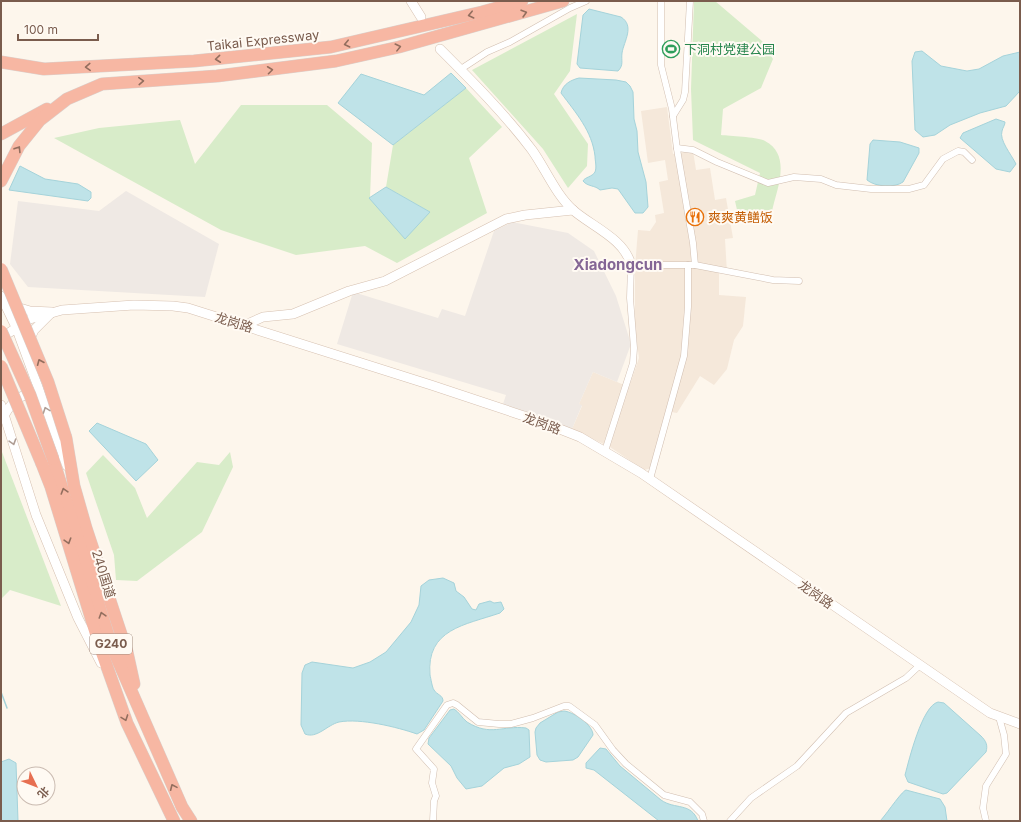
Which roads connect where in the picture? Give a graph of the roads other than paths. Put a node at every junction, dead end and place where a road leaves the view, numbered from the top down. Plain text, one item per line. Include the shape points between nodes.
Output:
1 (411, 1) edge
2 (522, 1) edge
3 (563, 1) edge
4 (586, 1) edge
5 (661, 1) edge
6 (690, 1) edge
7 (421, 17) dead end
8 (440, 49) dead end
9 (1, 62) edge
10 (1, 68) edge
11 (44, 69) junction
12 (461, 69) junction
13 (673, 116) junction
14 (37, 118) junction
15 (1, 134) edge
16 (677, 148) junction
17 (972, 160) dead end
18 (1, 181) edge
19 (573, 210) junction
20 (631, 265) junction
21 (688, 265) junction
22 (695, 265) junction
23 (1, 269) edge
24 (799, 281) dead end
25 (3, 299) edge
26 (52, 312) junction
27 (244, 325) junction
28 (16, 327) junction
29 (1, 331) edge
30 (1, 338) edge
31 (25, 352) junction
32 (1, 366) edge
33 (40, 393) junction
34 (3, 410) edge
35 (605, 451) junction
36 (48, 462) junction
37 (650, 479) junction
38 (74, 486) junction
39 (920, 665) junction
40 (115, 690) junction
41 (138, 707) junction
42 (999, 717) junction
43 (1020, 724) edge
44 (174, 821) edge
45 (191, 821) edge
46 (433, 821) edge
47 (704, 821) edge
48 (730, 821) edge
49 (986, 821) edge

1 - 7 main road
2 -> 11 highway, Taikai Expressway via 331,47 194,62
14 -> 3 highway via 67,99 102,84 217,76 336,61 399,47
4 - 12 street via 487,52
5 - 13 street via 661,65
6 - 13 street via 685,92
8 - 12 main road
9 - 11 highway, Taikai Expressway
10 - 11 highway
12 - 19 main road via 496,105 521,136 562,198
13 - 16 street
14 - 15 highway
18 -> 14 highway
16 - 17 street via 693,150 768,183 788,177 821,179 836,185 871,190 920,187 943,159 958,151 964,152
16 - 22 street
19 - 20 main road via 618,244 626,253
19 - 27 main road via 506,219 385,281 349,291 293,314 263,317
20 - 21 street
20 - 35 street via 633,364
21 - 22 street
21 - 37 street via 684,356
22 - 24 street via 773,280
38 -> 23 highway, bridge via 66,438 48,382
25 - 26 main road via 21,309
25 - 28 main road
26 - 27 main road, 龙岗路 via 107,306 173,306
26 - 28 main road, 龙岗路
26 - 31 main road via 34,330
27 - 35 main road, 龙岗路 via 542,422 580,437
28 - 30 main road, 龙岗路
28 - 31 main road
29 - 36 highway, 240国道 / G240, bridge via 30,395
31 - 33 main road
32 - 36 highway, 240国道 / G240, bridge
33 - 34 main road via 23,395
38 -> 33 main road
34 -> 40 main road via 36,515 78,618
35 - 37 main road, 龙岗路
36 -> 40 highway, 240国道 / G240 via 51,487
41 -> 36 highway, 240国道 / G240 via 112,647
37 - 39 main road, 龙岗路
38 - 41 highway via 127,652
39 - 42 main road, 龙岗路
39 - 48 street via 906,678 846,713 809,756 751,798
40 -> 44 highway, 240国道 / G240 via 127,723
45 -> 41 highway, 240国道 / G240 via 182,807
42 - 43 main road, 龙岗路
42 - 49 street via 1006,754 986,786 983,808
46 - 47 street via 436,796 432,784 434,769 416,749 446,706 453,704 478,722 499,724 511,724 533,718 564,706 572,707 595,725 626,764 664,795 690,802 700,812

